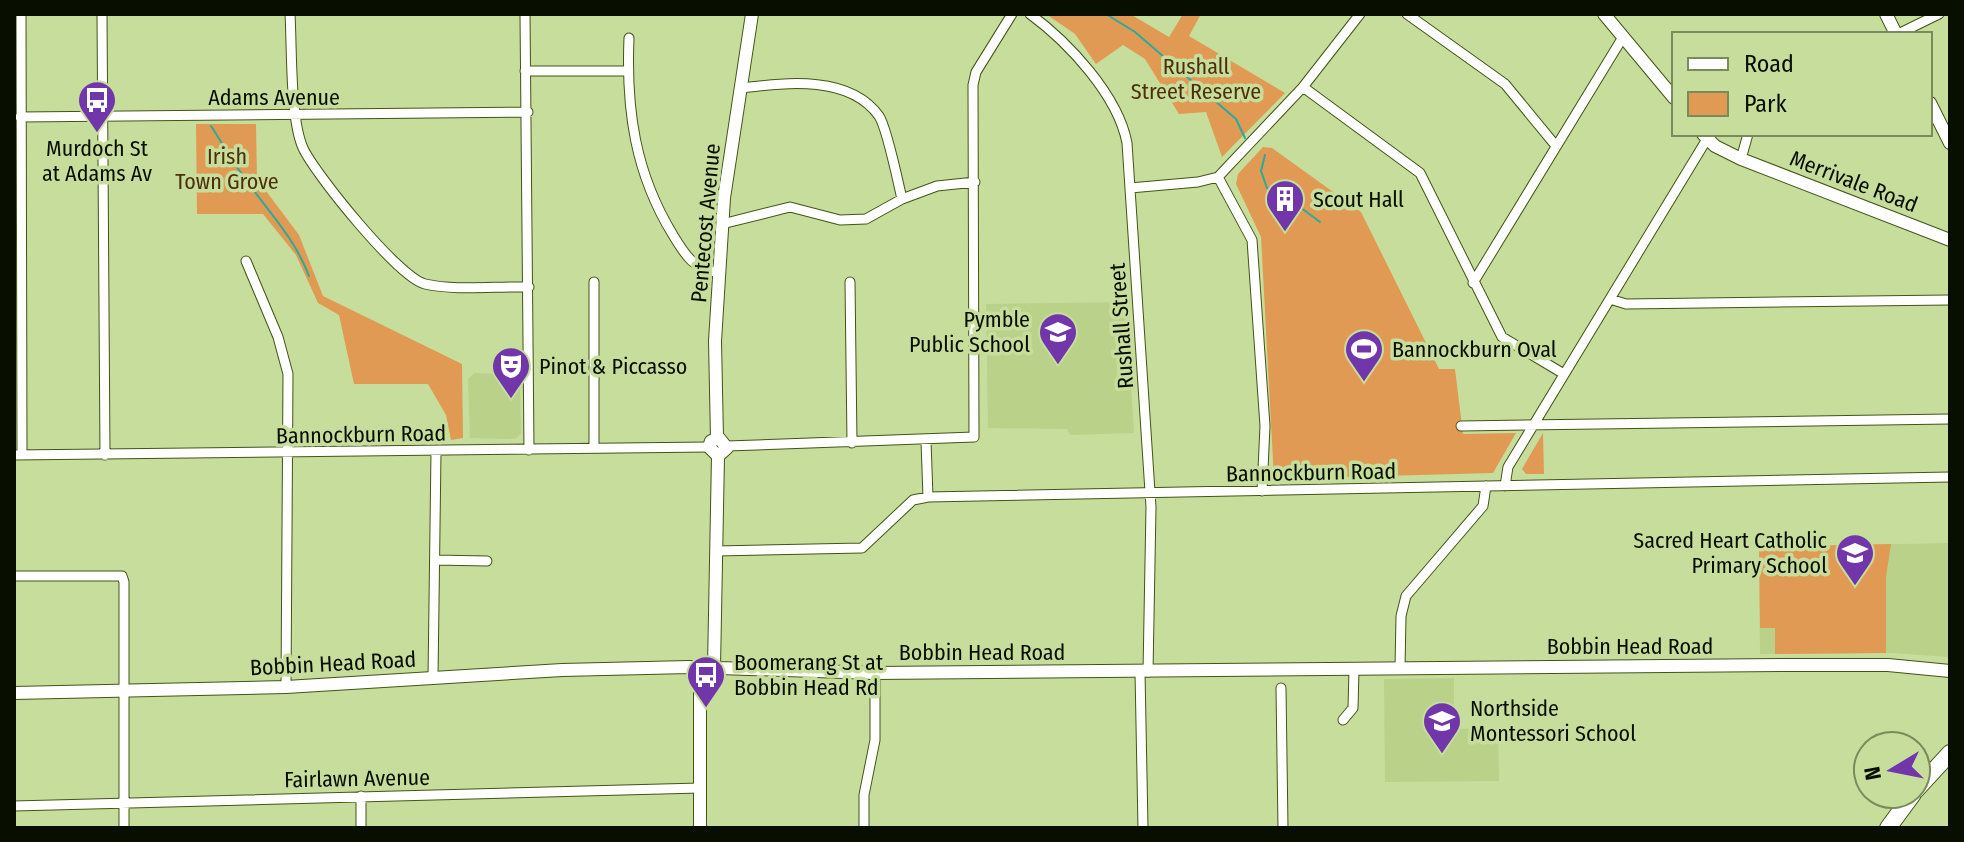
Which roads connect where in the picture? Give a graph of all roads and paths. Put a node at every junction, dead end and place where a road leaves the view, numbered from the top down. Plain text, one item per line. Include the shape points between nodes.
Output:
1 (21, 14) edge
2 (102, 14) edge
3 (290, 14) edge
4 (525, 14) edge
5 (752, 14) edge
6 (1012, 14) edge
7 (1030, 14) edge
8 (1360, 14) edge
9 (1407, 14) edge
10 (1604, 14) edge
11 (1886, 14) edge
12 (1939, 14) edge
13 (1896, 32) edge
14 (1901, 32) edge
15 (1623, 37) junction
16 (629, 38) dead end
17 (525, 71) junction
18 (627, 71) junction
19 (1303, 87) junction
20 (741, 88) junction
21 (1672, 96) edge
22 (1932, 107) edge
23 (528, 112) junction
24 (297, 115) junction
25 (102, 116) junction
26 (20, 117) junction
27 (1705, 136) edge
28 (1747, 136) edge
29 (1950, 143) edge
30 (1556, 146) junction
31 (1741, 159) junction
32 (1218, 177) junction
33 (975, 182) junction
34 (1130, 188) junction
35 (902, 199) junction
36 (722, 224) junction
37 (1950, 240) edge
38 (246, 261) dead end
39 (719, 272) junction
40 (594, 282) dead end
41 (850, 282) dead end
42 (1473, 283) junction
43 (529, 287) junction
44 (1610, 299) junction
45 (1950, 300) edge
46 (17, 324) edge
47 (1564, 374) junction
48 (1950, 419) edge
49 (1461, 426) dead end
50 (1532, 427) junction
51 (926, 441) junction
52 (852, 443) junction
53 (718, 447) junction
54 (594, 448) junction
55 (529, 450) junction
56 (436, 452) junction
57 (288, 453) junction
58 (18, 455) edge
59 (105, 455) junction
60 (1950, 477) edge
61 (1486, 486) junction
62 (1505, 486) junction
63 (1262, 491) junction
64 (1148, 493) junction
65 (928, 497) junction
66 (716, 551) junction
67 (435, 560) junction
68 (487, 561) dead end
69 (14, 576) edge
70 (707, 667) junction
71 (1400, 668) junction
72 (1354, 669) junction
73 (1950, 671) edge
74 (1144, 672) junction
75 (875, 673) junction
76 (433, 678) junction
77 (286, 687) junction
78 (1281, 688) dead end
79 (123, 690) junction
80 (14, 693) edge
81 (1343, 720) dead end
82 (1950, 739) edge
83 (1950, 753) edge
84 (1932, 758) edge
85 (1932, 772) edge
86 (700, 788) junction
87 (361, 796) junction
88 (124, 801) junction
89 (14, 806) edge
90 (1889, 810) edge
91 (1901, 810) edge
92 (124, 828) edge
93 (361, 828) edge
94 (700, 828) edge
95 (864, 828) edge
96 (1143, 828) edge
97 (1283, 828) edge
98 (1876, 828) edge
99 (1888, 828) edge

1 - 26 street
2 - 25 street
3 - 24 street
4 - 17 street
5 - 20 main road, Pentecost Avenue
6 - 33 street via 976,72
7 - 34 street, Rushall Street via 1069,44 1121,122
8 - 19 street
9 - 30 street via 1505,84
10 - 15 main road
11 - 13 main road
12 - 14 street
15 - 21 main road
15 - 30 street
16 - 18 street
17 - 18 street
17 - 23 street
18 - 39 street via 634,140 652,200 691,262 707,272
19 - 32 street
19 - 42 street via 1420,173
20 - 35 street via 801,81 854,95 880,117
20 - 36 main road, Pentecost Avenue
22 - 29 main road
23 - 24 street, Adams Avenue
23 - 43 street
24 - 25 street, Adams Avenue
24 - 43 street via 303,148 353,216 402,270 423,284
25 - 26 street, Adams Avenue
25 - 59 street
26 - 46 street
27 - 31 main road, Merrivale Road
27 - 44 street
28 - 31 street
30 - 42 street
31 - 37 main road, Merrivale Road
32 - 34 street
32 - 63 street via 1252,240 1265,426
33 - 35 street via 937,186
33 - 51 street, Bannockburn Road via 976,428 974,437
34 - 64 street, Rushall Street
35 - 36 street via 866,219 840,220 790,207
36 - 39 main road, Pentecost Avenue
38 - 57 street via 284,355
39 - 53 main road, Pentecost Avenue
40 - 54 street
41 - 52 street
42 - 47 street via 1507,342
43 - 55 street
44 - 45 street via 1626,304
44 - 47 street
46 - 58 street
47 - 50 street
48 - 50 street
49 - 50 street
50 - 62 street via 1506,470
51 - 52 street, Bannockburn Road
51 - 65 street
52 - 53 street, Bannockburn Road
53 - 54 street, Bannockburn Road
53 - 66 main road, Pentecost Avenue
54 - 55 street, Bannockburn Road
55 - 56 street, Bannockburn Road
56 - 57 street, Bannockburn Road
56 - 67 street
57 - 59 street, Bannockburn Road
57 - 77 street
58 - 59 street, Bannockburn Road
60 - 62 street, Bannockburn Road
61 - 62 street, Bannockburn Road
61 - 63 street, Bannockburn Road
61 - 71 street via 1483,506 1406,596
63 - 64 street, Bannockburn Road
64 - 65 street, Bannockburn Road
64 - 74 street, Rushall Street
65 - 66 street via 913,500 862,548
66 - 70 main road, Pentecost Avenue
67 - 68 street
67 - 76 street
69 - 79 street via 122,576
70 - 75 main road, Bobbin Head Road
70 - 76 main road, Bobbin Head Road
70 - 86 main road, Pentecost Avenue
71 - 72 main road, Bobbin Head Road
71 - 73 main road, Bobbin Head Road via 1858,665
72 - 74 main road, Bobbin Head Road
72 - 81 street via 1353,708
74 - 75 main road, Bobbin Head Road
74 - 96 street, Rushall Street
75 - 95 street via 875,740 864,795
76 - 77 main road, Bobbin Head Road
77 - 79 main road, Bobbin Head Road
78 - 97 street
79 - 80 main road, Bobbin Head Road
79 - 88 street
82 - 84 highway
83 - 85 highway
86 - 87 street, Fairlawn Avenue
86 - 94 main road, Pentecost Avenue
87 - 88 street, Fairlawn Avenue
87 - 93 street
88 - 89 street, Fairlawn Avenue
88 - 92 street
90 - 98 highway
91 - 99 highway

